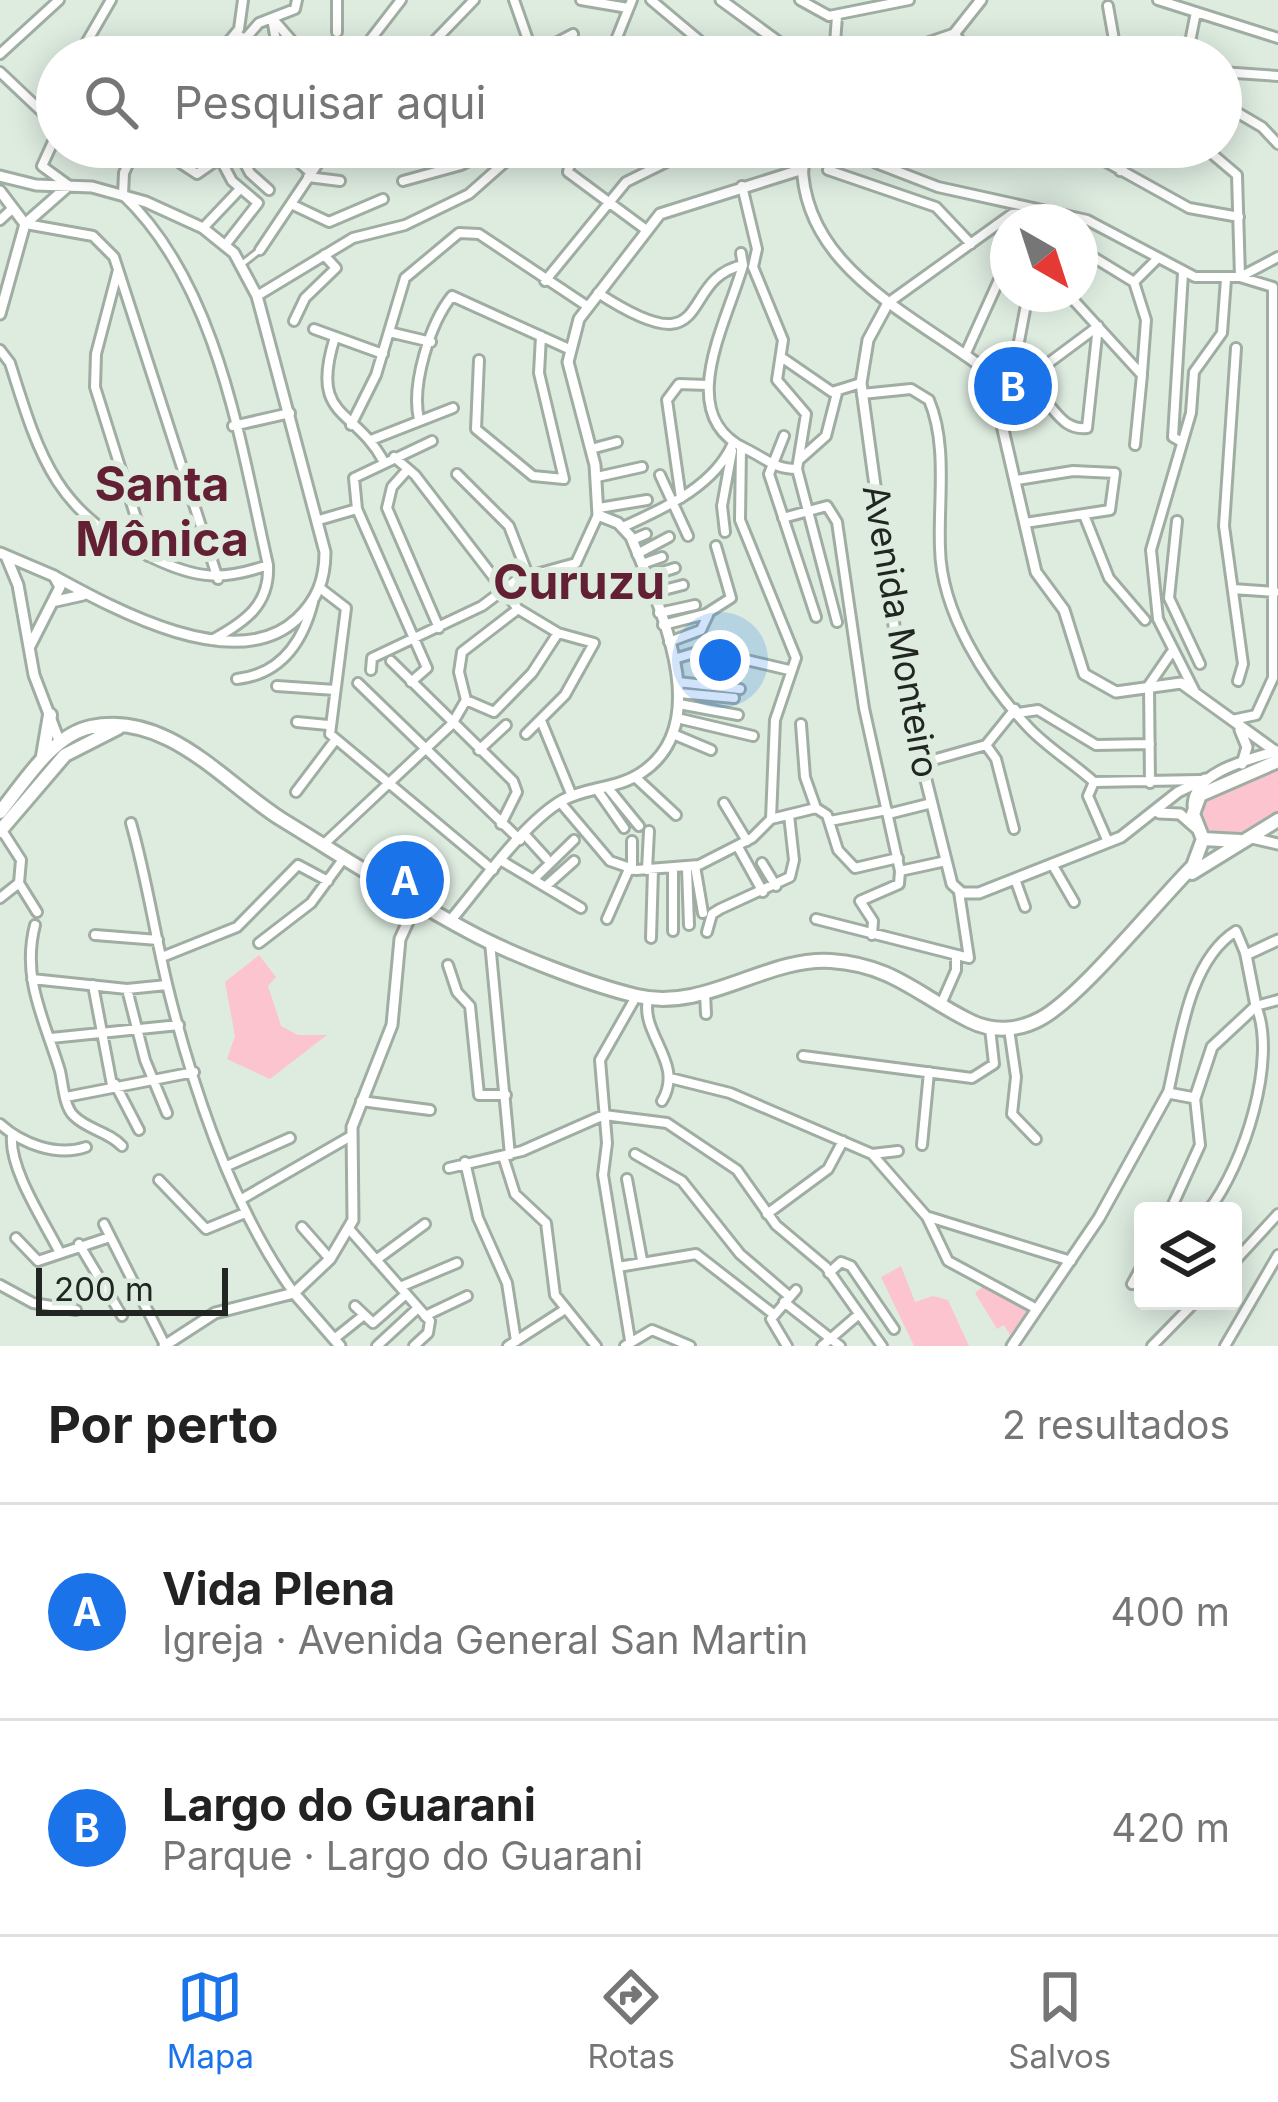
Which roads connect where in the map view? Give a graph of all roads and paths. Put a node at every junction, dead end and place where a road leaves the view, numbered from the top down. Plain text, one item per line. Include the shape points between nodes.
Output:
1 (59, 0) edge
2 (111, 0) edge
3 (243, 0) edge
4 (297, 0) edge
5 (337, 0) edge
6 (400, 0) edge
7 (474, 0) edge
8 (514, 0) edge
9 (721, 0) edge
10 (800, 0) edge
11 (909, 0) edge
12 (981, 0) edge
13 (1158, 0) edge
14 (587, 1) edge
15 (652, 1) edge
16 (630, 4) edge
17 (1186, 4) edge
18 (1108, 6) dead end
19 (1196, 12) junction
20 (837, 16) junction
21 (272, 18) junction
22 (337, 32) dead end
23 (236, 34) joint
24 (573, 34) dead end
25 (953, 34) joint
26 (90, 36) edge
27 (240, 36) edge
28 (249, 36) edge
29 (275, 36) edge
30 (287, 36) edge
31 (373, 36) edge
32 (439, 36) edge
33 (526, 36) edge
34 (569, 36) edge
35 (618, 36) edge
36 (694, 36) edge
37 (771, 36) edge
38 (836, 36) edge
39 (947, 36) edge
40 (1113, 36) edge
41 (1191, 36) edge
42 (1278, 38) edge
43 (0, 54) edge
44 (0, 72) edge
45 (1242, 73) edge
46 (1278, 76) edge
47 (36, 107) edge
48 (1242, 115) edge
49 (1278, 144) edge
50 (45, 168) edge
51 (126, 168) edge
52 (225, 168) edge
53 (247, 168) edge
54 (303, 168) edge
55 (315, 168) edge
56 (450, 168) edge
57 (502, 168) edge
58 (568, 168) edge
59 (651, 168) edge
60 (888, 168) edge
61 (1115, 168) edge
62 (1122, 168) edge
63 (1228, 168) edge
64 (803, 170) joint
65 (828, 170) dead end
66 (1120, 171) junction
67 (310, 175) junction
68 (0, 176) edge
69 (340, 181) dead end
70 (403, 181) dead end
71 (741, 184) junction
72 (69, 186) junction
73 (240, 189) junction
74 (0, 190) edge
75 (269, 190) dead end
76 (123, 195) junction
77 (383, 199) dead end
78 (992, 204) edge
79 (292, 205) junction
80 (605, 205) junction
81 (11, 209) junction
82 (1239, 218) junction
83 (0, 220) edge
84 (26, 224) junction
85 (1098, 225) edge
86 (202, 228) junction
87 (645, 230) junction
88 (990, 232) edge
89 (226, 244) junction
90 (970, 244) junction
91 (260, 250) joint
92 (741, 253) dead end
93 (324, 255) junction
94 (1278, 257) edge
95 (1098, 260) edge
96 (1156, 260) junction
97 (242, 264) junction
98 (750, 264) junction
99 (118, 269) junction
100 (1183, 273) junction
101 (1240, 277) junction
102 (1226, 279) junction
103 (545, 281) junction
104 (1134, 282) junction
105 (597, 292) junction
106 (257, 296) junction
107 (990, 300) edge
108 (888, 303) junction
109 (587, 306) junction
110 (1024, 312) edge
111 (1085, 312) edge
112 (0, 314) edge
113 (293, 320) dead end
114 (1098, 326) junction
115 (314, 329) dead end
116 (389, 332) junction
117 (542, 336) junction
118 (335, 337) junction
119 (431, 342) junction
120 (1236, 348) dead end
121 (569, 349) junction
122 (0, 350) edge
123 (383, 355) junction
124 (965, 355) junction
125 (784, 359) junction
126 (479, 360) dead end
127 (1012, 373) junction
128 (1142, 375) junction
129 (1027, 379) junction
130 (992, 382) junction
131 (706, 385) junction
132 (862, 388) junction
133 (1029, 391) junction
134 (837, 393) junction
135 (1000, 402) junction
136 (453, 408) dead end
137 (290, 412) junction
138 (418, 419) junction
139 (351, 425) junction
140 (233, 426) junction
141 (784, 436) dead end
142 (371, 440) junction
143 (432, 441) dead end
144 (1180, 441) junction
145 (617, 442) dead end
146 (737, 445) junction
147 (1135, 445) dead end
148 (590, 449) junction
149 (394, 457) junction
150 (384, 463) junction
151 (770, 465) junction
152 (798, 465) junction
153 (642, 467) dead end
154 (408, 469) junction
155 (458, 474) dead end
156 (660, 475) dead end
157 (597, 477) junction
158 (1017, 480) junction
159 (647, 500) dead end
160 (677, 500) junction
161 (357, 509) junction
162 (808, 509) junction
163 (598, 512) junction
164 (1084, 515) junction
165 (783, 518) junction
166 (319, 520) junction
167 (1177, 521) dead end
168 (1025, 523) junction
169 (623, 527) junction
170 (725, 532) dead end
171 (646, 534) dead end
172 (688, 536) dead end
173 (669, 537) dead end
174 (632, 539) junction
175 (716, 546) dead end
176 (3, 555) edge
177 (148, 556) junction
178 (662, 556) dead end
179 (639, 559) junction
180 (268, 565) junction
181 (33, 566) junction
182 (675, 568) dead end
183 (528, 575) junction
184 (54, 576) junction
185 (1276, 577) edge
186 (645, 578) junction
187 (218, 579) junction
188 (18, 585) junction
189 (683, 585) dead end
190 (320, 588) junction
191 (1233, 589) junction
192 (502, 592) junction
193 (650, 593) junction
194 (88, 595) junction
195 (1276, 596) edge
196 (314, 600) junction
197 (56, 601) junction
198 (694, 604) dead end
199 (518, 609) junction
200 (709, 612) junction
201 (657, 614) junction
202 (816, 617) dead end
203 (1145, 620) dead end
204 (837, 622) dead end
205 (662, 626) junction
206 (439, 628) junction
207 (558, 633) junction
208 (211, 640) junction
209 (414, 640) junction
210 (668, 643) junction
211 (29, 652) junction
212 (1171, 653) junction
213 (673, 659) junction
214 (391, 661) dead end
215 (1200, 664) dead end
216 (792, 668) junction
217 (371, 670) dead end
218 (237, 679) dead end
219 (1238, 681) dead end
220 (411, 682) junction
221 (358, 683) dead end
222 (1149, 685) junction
223 (278, 686) dead end
224 (740, 688) dead end
225 (335, 690) junction
226 (1196, 692) junction
227 (679, 693) junction
228 (734, 698) dead end
229 (466, 700) junction
230 (1016, 711) junction
231 (738, 715) dead end
232 (50, 716) junction
233 (676, 718) junction
234 (297, 722) dead end
235 (542, 723) junction
236 (452, 724) junction
237 (801, 724) dead end
238 (1234, 724) junction
239 (506, 725) dead end
240 (119, 728) junction
241 (80, 730) junction
242 (331, 731) junction
243 (526, 734) dead end
244 (673, 734) junction
245 (753, 736) dead end
246 (1259, 742) junction
247 (60, 743) junction
248 (986, 745) junction
249 (1150, 745) junction
250 (1247, 747) junction
251 (424, 748) junction
252 (479, 750) junction
253 (711, 750) dead end
254 (1277, 754) edge
255 (922, 763) junction
256 (1242, 764) junction
257 (45, 766) junction
258 (635, 777) junction
259 (1208, 778) junction
260 (388, 782) junction
261 (1094, 782) junction
262 (1163, 782) junction
263 (1150, 783) junction
264 (603, 789) junction
265 (296, 792) dead end
266 (572, 796) junction
267 (560, 802) junction
268 (724, 803) dead end
269 (932, 803) junction
270 (1168, 804) junction
271 (1193, 806) junction
272 (816, 808) junction
273 (0, 812) edge
274 (888, 812) junction
275 (676, 815) dead end
276 (789, 815) junction
277 (772, 819) junction
278 (1278, 820) edge
279 (830, 821) junction
280 (130, 823) dead end
281 (501, 824) junction
282 (624, 828) dead end
283 (1014, 829) dead end
284 (1, 830) edge
285 (523, 838) junction
286 (1247, 838) junction
287 (1203, 839) junction
288 (574, 840) dead end
289 (632, 841) dead end
290 (1108, 842) junction
291 (324, 844) junction
292 (742, 844) junction
293 (1278, 844) edge
294 (344, 856) junction
295 (546, 858) dead end
296 (898, 858) junction
297 (574, 861) dead end
298 (946, 861) junction
299 (762, 863) dead end
300 (1052, 864) junction
301 (498, 865) junction
302 (691, 867) junction
303 (673, 869) junction
304 (900, 871) junction
305 (640, 872) junction
306 (534, 879) junction
307 (1015, 879) junction
308 (328, 881) junction
309 (19, 883) junction
310 (1176, 883) junction
311 (546, 886) junction
312 (776, 886) junction
313 (763, 892) junction
314 (959, 892) junction
315 (0, 898) edge
316 (418, 901) junction
317 (1074, 902) dead end
318 (1025, 907) dead end
319 (581, 908) dead end
320 (37, 913) dead end
321 (703, 913) dead end
322 (608, 919) dead end
323 (816, 920) dead end
324 (450, 921) junction
325 (35, 925) dead end
326 (688, 925) dead end
327 (673, 932) dead end
328 (707, 932) dead end
329 (94, 935) dead end
330 (872, 935) junction
331 (651, 938) dead end
332 (158, 940) junction
333 (1278, 940) edge
334 (490, 942) junction
335 (259, 943) dead end
336 (956, 955) junction
337 (1246, 955) junction
338 (162, 957) junction
339 (448, 965) dead end
340 (32, 979) junction
341 (93, 985) junction
342 (168, 985) junction
343 (127, 989) junction
344 (705, 993) junction
345 (642, 996) junction
346 (1278, 1000) edge
347 (942, 1003) junction
348 (1256, 1006) junction
349 (706, 1014) dead end
350 (179, 1025) junction
351 (990, 1028) junction
352 (1009, 1029) junction
353 (137, 1030) junction
354 (100, 1033) junction
355 (51, 1038) junction
356 (803, 1057) dead end
357 (1275, 1065) edge
358 (194, 1072) junction
359 (929, 1072) junction
360 (151, 1078) junction
361 (670, 1078) junction
362 (114, 1084) junction
363 (1168, 1094) junction
364 (1272, 1094) dead end
365 (506, 1095) junction
366 (66, 1097) junction
367 (1195, 1098) junction
368 (362, 1101) junction
369 (662, 1101) dead end
370 (430, 1110) dead end
371 (166, 1114) dead end
372 (604, 1115) junction
373 (0, 1124) edge
374 (139, 1130) dead end
375 (12, 1136) junction
376 (351, 1136) junction
377 (290, 1138) dead end
378 (1036, 1139) dead end
379 (843, 1141) junction
380 (922, 1145) dead end
381 (122, 1146) dead end
382 (86, 1147) dead end
383 (898, 1151) dead end
384 (635, 1154) dead end
385 (872, 1154) junction
386 (506, 1156) junction
387 (465, 1162) junction
388 (227, 1166) junction
389 (449, 1168) dead end
390 (627, 1179) dead end
391 (159, 1180) dead end
392 (240, 1201) junction
393 (1174, 1202) edge
394 (1215, 1202) edge
395 (244, 1213) junction
396 (766, 1214) junction
397 (927, 1217) junction
398 (1277, 1217) edge
399 (104, 1224) dead end
400 (425, 1224) dead end
401 (302, 1227) dead end
402 (350, 1230) junction
403 (110, 1237) junction
404 (16, 1238) dead end
405 (79, 1244) junction
406 (60, 1253) junction
407 (1242, 1254) edge
408 (1278, 1255) edge
409 (330, 1259) junction
410 (376, 1260) junction
411 (642, 1260) junction
412 (1071, 1261) junction
413 (457, 1263) dead end
414 (618, 1267) junction
415 (830, 1273) junction
416 (1134, 1280) edge
417 (1132, 1283) dead end
418 (0, 1285) edge
419 (403, 1290) junction
420 (294, 1293) junction
421 (467, 1296) dead end
422 (789, 1296) junction
423 (355, 1306) dead end
424 (1037, 1309) junction
425 (76, 1310) dead end
426 (564, 1310) junction
427 (1187, 1310) edge
428 (422, 1312) junction
429 (772, 1313) junction
430 (364, 1315) junction
431 (858, 1315) junction
432 (122, 1316) dead end
433 (894, 1329) dead end
434 (831, 1338) junction
435 (337, 1343) edge
436 (628, 1343) edge
437 (512, 1344) edge
438 (592, 1345) edge
439 (165, 1346) edge
440 (377, 1346) edge
441 (414, 1346) edge
442 (689, 1346) edge
443 (787, 1346) edge
444 (822, 1346) edge
445 (840, 1346) edge
446 (882, 1346) edge
447 (1012, 1346) edge
448 (1153, 1346) edge
449 (1225, 1346) edge

1 - 43 street
2 - 26 street
3 - 23 street
4 - 21 street via 295,10
5 - 22 street
6 - 31 street
7 - 32 street
8 - 33 street
9 - 37 street
10 - 20 street
11 - 20 street
12 - 25 street
13 - 17 street
14 - 16 street
15 - 36 street
16 - 35 street
17 - 19 street
18 - 40 street
19 - 41 street
19 - 42 street
20 - 38 street
21 - 28 street
21 - 29 street
21 - 30 street
23 - 27 street
24 - 34 street
25 - 39 street
44 - 47 street
45 - 46 street
48 - 49 street
50 - 72 street
51 - 76 street
52 - 73 street
53 - 75 street
54 - 67 street
55 - 67 street
56 - 70 street
57 - 93 street via 455,202
58 - 80 street
59 - 80 street
60 - 78 street
61 - 66 street
62 - 66 street
63 - 82 street via 1237,176
64 - 71 street
64 - 108 street via 838,259
65 - 90 street via 936,207
66 - 82 street via 1201,213
67 - 69 street
67 - 79 street
68 - 72 street
71 - 87 street via 669,209
71 - 98 street via 753,223
72 - 76 street
72 - 84 street
73 - 86 street
73 - 89 street via 258,202
74 - 81 street
76 - 86 street
76 - 140 street via 187,278
77 - 79 street via 329,222
79 - 91 street
80 - 87 street
80 - 103 street
81 - 83 street
81 - 84 street
82 - 101 street
84 - 99 street via 93,236
84 - 112 street
85 - 96 street
86 - 89 street
87 - 105 street
88 - 90 street
89 - 97 street
90 - 108 street
91 - 97 street
92 - 98 street
93 - 106 street
93 - 113 street via 335,268
94 - 101 street
95 - 104 street
96 - 100 street
96 - 104 street
97 - 106 street
98 - 105 street via 725,272 686,317 668,324 638,319
98 - 125 street
98 - 131 street
99 - 177 street via 95,387
99 - 187 street
100 - 102 street
100 - 144 street via 1173,435
101 - 102 street
101 - 185 street via 1274,286
102 - 144 street via 1222,333 1194,372
103 - 109 street
103 - 116 street via 469,230 405,278
104 - 128 street via 1145,320
105 - 109 street
106 - 137 street
107 - 124 street
108 - 124 street
108 - 132 street, Avenida Monteiro via 864,354
109 - 121 street
110 - 127 street
111 - 114 street
114 - 128 street
114 - 129 street
114 - 133 street via 1087,428 1065,424
115 - 118 street
116 - 119 street
116 - 123 street
117 - 119 street via 455,296
117 - 121 street
117 - 126 street via 539,373 566,478 533,476 475,426
118 - 123 street
118 - 139 street via 329,399
119 - 138 street
120 - 191 street via 1224,526
121 - 148 street
122 - 177 street via 48,471 70,505 104,535
123 - 139 street
124 - 130 street
125 - 134 street
125 - 152 street via 777,380 807,422
127 - 129 street
127 - 130 street
128 - 147 street
129 - 133 street
130 - 135 street
131 - 146 street via 711,421
131 - 160 street via 679,384 667,400
132 - 134 street
132 - 230 street via 910,389 929,400 939,442 946,588 975,652
132 - 255 street, Avenida Monteiro via 895,640
133 - 135 street
134 - 152 street via 826,436
135 - 158 street
136 - 138 street
137 - 140 street
137 - 166 street
138 - 142 street
139 - 142 street
140 - 180 street
141 - 151 street
142 - 150 street
143 - 149 street
144 - 212 street via 1150,573
145 - 148 street
146 - 151 street
146 - 160 street
146 - 170 street via 722,506
146 - 216 street via 740,520 792,644
148 - 157 street
149 - 150 street
149 - 154 street
150 - 161 street via 355,476
151 - 152 street
151 - 165 street
152 - 162 street
153 - 157 street
154 - 192 street
154 - 206 street via 387,508
155 - 183 street via 509,526
156 - 160 street
157 - 163 street
158 - 164 street via 1115,473 1109,511
158 - 168 street
159 - 163 street
160 - 169 street
160 - 172 street
161 - 166 street
161 - 209 street
162 - 165 street
162 - 204 street
162 - 274 street via 827,506 837,522
163 - 169 street
163 - 183 street via 576,563
164 - 168 street
164 - 203 street via 1109,578
165 - 202 street
166 - 190 street
167 - 215 street via 1169,598
168 - 222 street via 1036,572 1067,617 1084,674 1116,692
169 - 174 street
171 - 174 street
173 - 179 street
174 - 179 street
175 - 200 street via 731,598
176 - 181 street
176 - 188 street
177 - 187 street
178 - 179 street
179 - 186 street
180 - 187 street
180 - 208 street via 257,609
181 - 184 street
181 - 188 street
182 - 186 street
183 - 192 street
184 - 194 street
184 - 197 street
185 - 195 street
186 - 193 street
188 - 211 street
189 - 193 street
190 - 196 street
190 - 225 street via 346,608
191 - 195 street
191 - 219 street via 1244,664
192 - 199 street
192 - 206 street
193 - 201 street
194 - 197 street
194 - 208 street
195 - 238 street via 1271,687 1254,717
196 - 208 street via 291,625 258,642
196 - 218 street via 292,650 266,672
197 - 211 street
198 - 201 street
199 - 207 street
199 - 229 street via 462,652
200 - 205 street
200 - 210 street via 701,630
201 - 205 street
205 - 210 street
206 - 209 street
207 - 229 street via 494,712
207 - 235 street via 595,644
209 - 217 street via 372,658
209 - 220 street via 428,668
210 - 213 street
211 - 232 street
212 - 222 street
212 - 226 street
213 - 216 street via 704,650
213 - 227 street
214 - 220 street
216 - 277 street via 772,739
220 - 236 street
221 - 251 street
222 - 226 street via 1174,682
222 - 249 street
223 - 225 street
224 - 227 street
225 - 242 street
226 - 238 street
227 - 228 street
227 - 231 street
227 - 233 street
229 - 236 street
230 - 248 street
230 - 249 street via 1039,710 1096,746
230 - 261 street
232 - 241 main road
232 - 247 street
232 - 257 main road
233 - 244 street
233 - 245 street
234 - 242 street
235 - 243 street
235 - 266 street
236 - 251 street
236 - 252 street
237 - 272 street
238 - 246 street
238 - 250 street
239 - 252 street
240 - 241 main road
240 - 257 main road
240 - 291 main road via 194,752
241 - 247 main road
242 - 260 street
242 - 265 street
244 - 253 street
244 - 258 street via 658,761
246 - 250 street
246 - 254 street
247 - 257 main road
248 - 255 street
248 - 283 street
249 - 263 street
250 - 256 street
251 - 260 street
251 - 281 street
252 - 281 street via 516,786
254 - 256 street
254 - 271 main road via 1205,791
255 - 269 street, Avenida Monteiro
256 - 259 street
257 - 273 main road
257 - 284 main road
258 - 264 street
258 - 275 street
259 - 262 street
259 - 270 street
259 - 271 street
260 - 291 street
260 - 301 street
261 - 263 street
261 - 290 street via 1088,796
262 - 263 street
262 - 270 street
264 - 266 street
264 - 282 street
264 - 305 street via 644,828
266 - 267 street
267 - 285 street
267 - 305 street via 605,856
268 - 292 street
269 - 274 street
269 - 298 street, Avenida Monteiro
270 - 287 street
270 - 290 street
271 - 287 main road
272 - 276 street
272 - 279 street
274 - 279 street
274 - 296 street
276 - 277 street
276 - 312 street via 794,868
277 - 292 street
278 - 286 main road
279 - 296 street via 838,850 855,868
280 - 332 street
281 - 285 street
284 - 309 street via 22,860
285 - 295 street
285 - 301 street
286 - 287 main road
286 - 293 street
286 - 310 main road
287 - 310 main road via 1197,861
288 - 306 street
289 - 305 street
290 - 300 street
291 - 294 main road
292 - 302 street
292 - 313 street
294 - 308 street
294 - 316 main road
296 - 304 street
297 - 311 street
298 - 304 street
298 - 314 street, Avenida Monteiro
299 - 312 street
300 - 307 street
300 - 317 street
301 - 306 street
301 - 324 street
302 - 303 street
302 - 321 street
302 - 326 street
303 - 305 street
303 - 327 street
304 - 330 street via 899,884 860,901
305 - 322 street
305 - 331 street
306 - 311 street
307 - 314 street
307 - 318 street
308 - 335 street
308 - 338 street via 298,866 237,927
309 - 315 street
309 - 320 street
310 - 352 main road via 1061,1004
311 - 319 street
312 - 313 street
313 - 328 street via 712,914
314 - 336 street via 968,958
316 - 324 main road
316 - 368 street via 400,939 392,1025
323 - 330 street
324 - 334 main road
325 - 340 street
329 - 332 street
330 - 336 street
332 - 338 street
333 - 337 street
334 - 345 main road
334 - 365 street
336 - 347 street
337 - 348 street
337 - 363 street via 1236,931 1201,975
338 - 342 street
339 - 365 street via 457,992 470,1002 480,1097
340 - 341 street
340 - 355 street via 38,1018
341 - 343 street
341 - 354 street
342 - 343 street
342 - 350 street
343 - 353 street
344 - 345 main road
344 - 347 main road via 798,963 835,962 890,974
344 - 349 street
345 - 361 street
345 - 372 street via 601,1053
346 - 348 street
347 - 351 main road
348 - 357 street
348 - 367 street via 1211,1048
350 - 353 street
350 - 358 street
351 - 352 main road
351 - 359 street via 990,1069 972,1078
352 - 378 street via 1012,1114
353 - 354 street
353 - 360 street
354 - 355 street
354 - 362 street
355 - 366 street
356 - 359 street
358 - 360 street
358 - 388 street
359 - 380 street
360 - 362 street
360 - 371 street
361 - 369 street
361 - 379 street via 730,1093
362 - 366 street
362 - 374 street
363 - 367 street
363 - 412 street
364 - 394 street
365 - 386 street
366 - 381 street via 73,1115
367 - 393 street via 1200,1144
368 - 370 street
368 - 376 street
372 - 386 street
372 - 396 street via 674,1127 736,1170
372 - 414 street via 603,1175
373 - 375 street
375 - 382 street via 49,1148
375 - 406 street via 15,1170
376 - 392 street
376 - 402 street
377 - 388 street
379 - 385 street
379 - 396 street via 828,1169
383 - 385 street
384 - 422 street via 682,1181 740,1253
385 - 397 street
386 - 387 street
386 - 426 street via 514,1194 545,1223 550,1281
387 - 389 street
387 - 437 street via 478,1218 507,1283
388 - 392 street
390 - 411 street
391 - 395 street via 206,1229
392 - 395 street
395 - 420 street
396 - 415 street
397 - 412 street
397 - 424 street via 948,1261
398 - 407 street
399 - 403 street
400 - 410 street
401 - 409 street
402 - 409 street
402 - 410 street
403 - 405 street
403 - 439 street
404 - 406 street via 38,1261
405 - 406 street
405 - 432 street
408 - 449 street
409 - 420 street
410 - 419 street
411 - 414 street
411 - 429 street via 696,1254
412 - 424 street
413 - 419 street
414 - 436 street
415 - 431 street
415 - 433 street via 842,1262 851,1266
416 - 417 street
418 - 425 street via 33,1303
419 - 428 street
419 - 430 street via 375,1323
420 - 435 street
420 - 439 street via 215,1313
421 - 428 street
422 - 429 street
422 - 434 street
423 - 430 street
424 - 447 street
426 - 437 street
426 - 438 street
427 - 448 street
428 - 440 street
428 - 441 street via 431,1327
429 - 443 street
430 - 435 street
431 - 434 street
431 - 446 street
434 - 444 street
434 - 445 street
436 - 442 street via 652,1330

